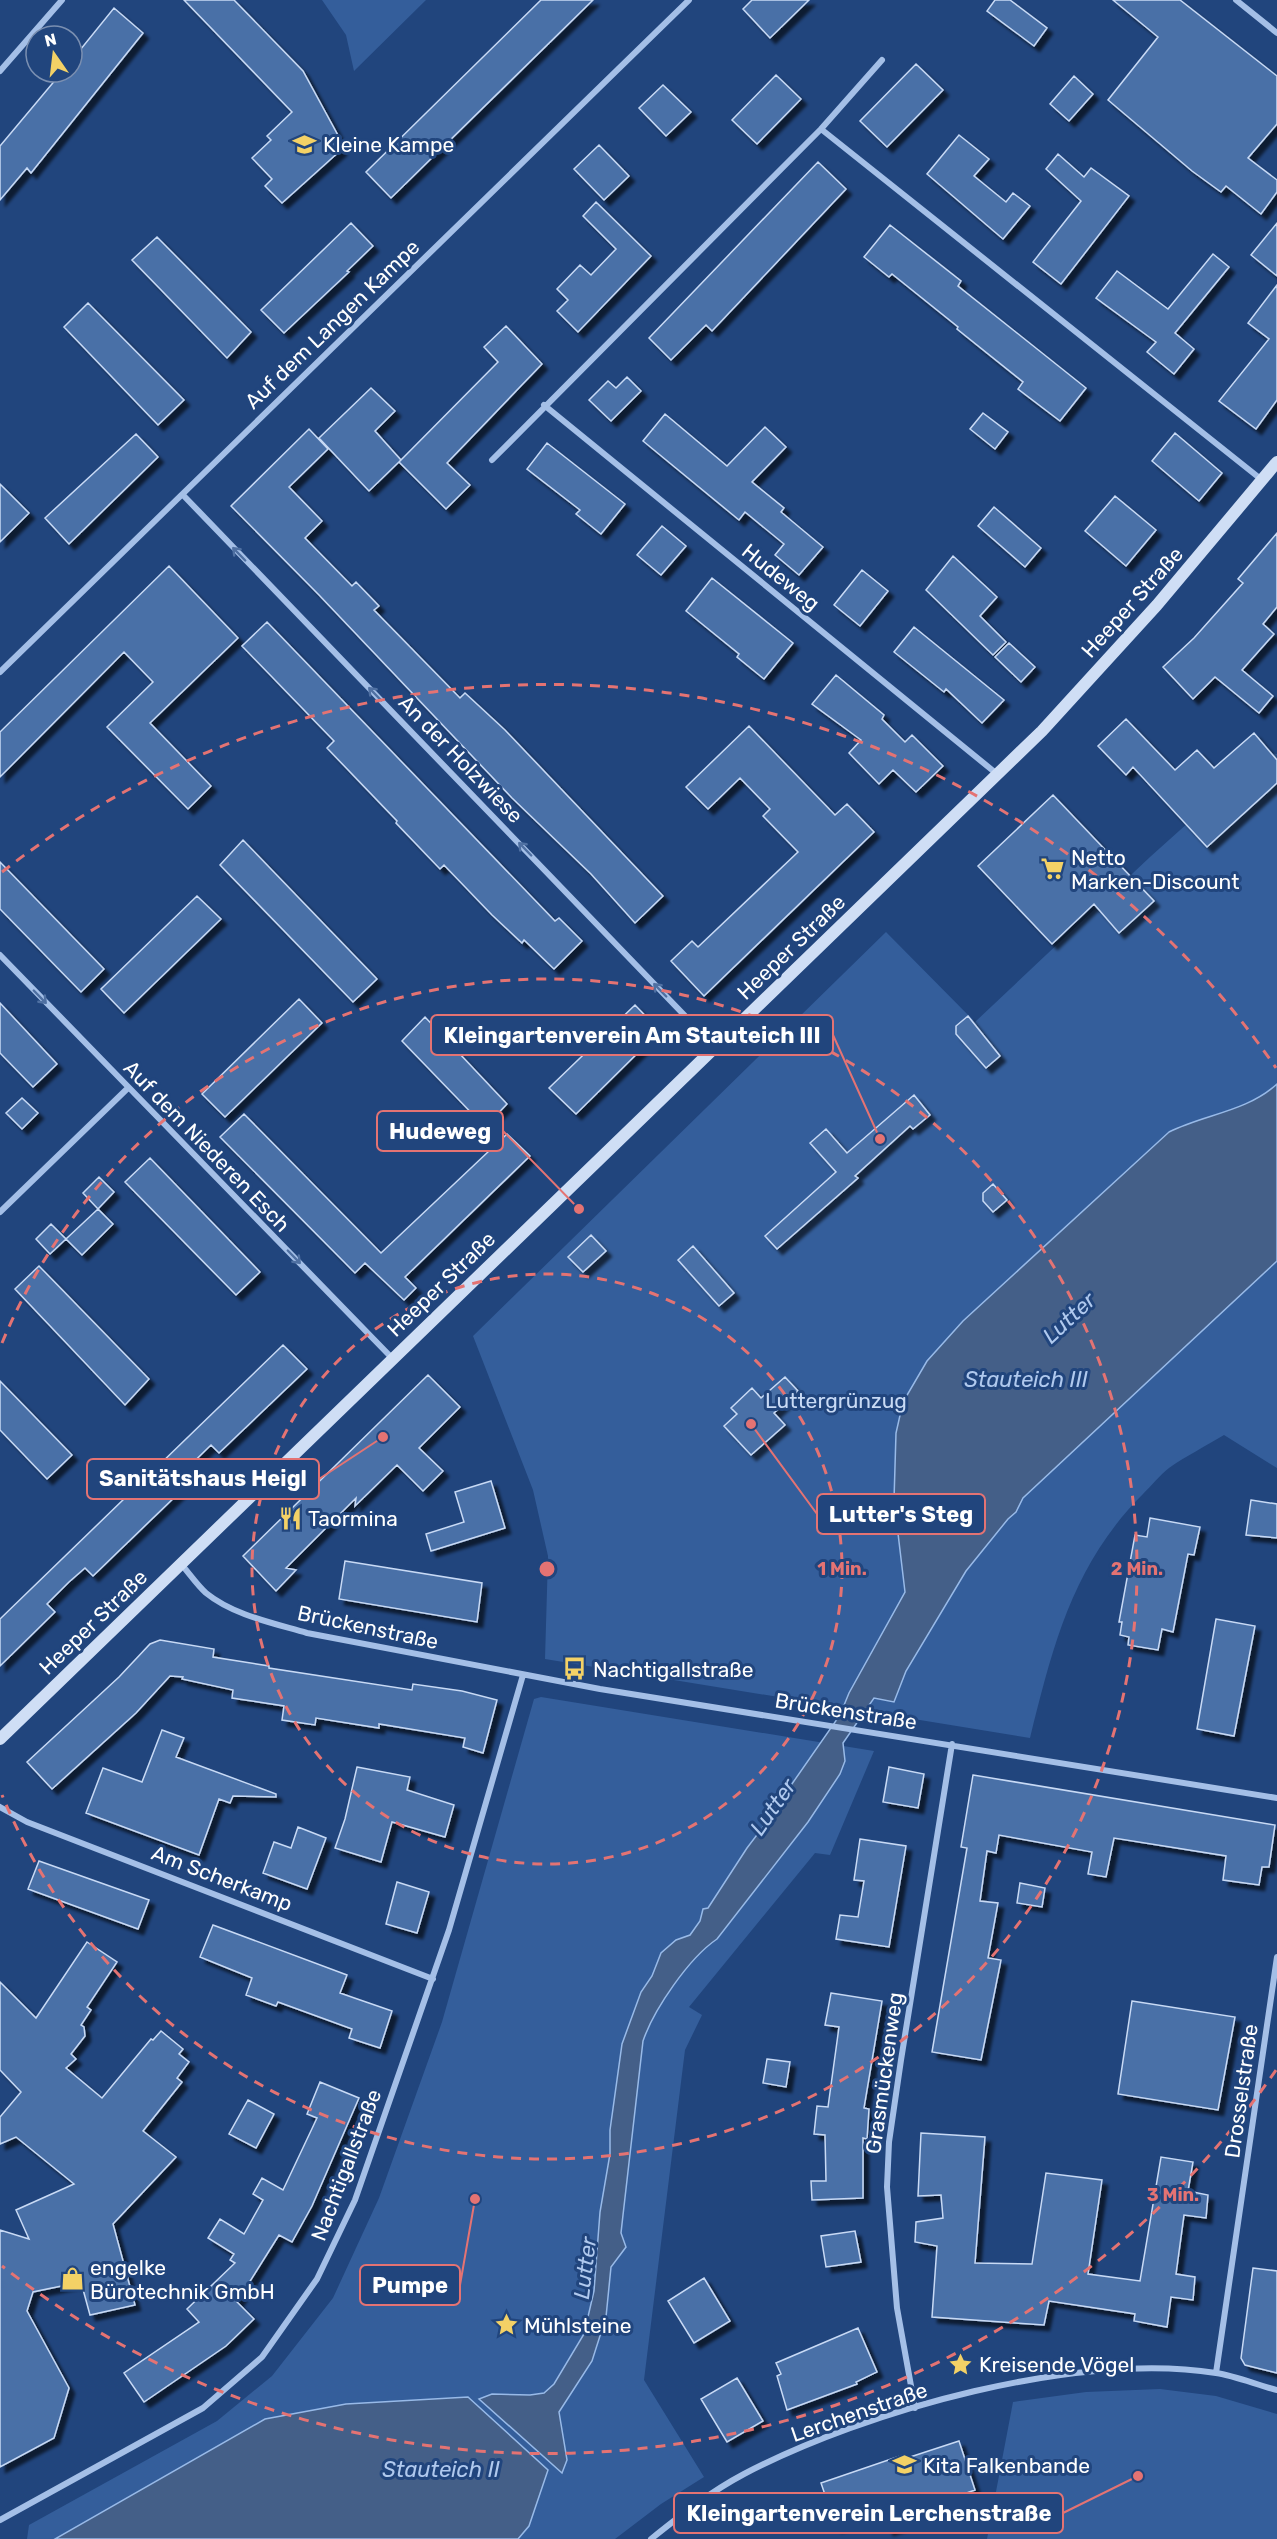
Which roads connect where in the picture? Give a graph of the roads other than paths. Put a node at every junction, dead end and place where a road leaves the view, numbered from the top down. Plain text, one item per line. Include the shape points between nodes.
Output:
1 (62, 0) edge
2 (689, 0) edge
3 (1236, 0) edge
4 (1277, 33) edge
5 (882, 60) dead end
6 (0, 71) edge
7 (821, 129) junction
8 (544, 405) junction
9 (492, 460) dead end
10 (1277, 462) edge
11 (1262, 481) junction
12 (183, 495) junction
13 (0, 672) edge
14 (998, 775) junction
15 (0, 955) edge
16 (715, 1047) junction
17 (128, 1088) junction
18 (0, 1212) edge
19 (392, 1358) junction
20 (181, 1564) junction
21 (523, 1675) junction
22 (0, 1739) edge
23 (952, 1744) junction
24 (1277, 1798) edge
25 (0, 1807) edge
26 (1277, 1957) edge
27 (433, 1979) junction
28 (1216, 2373) junction
29 (1277, 2390) edge
30 (915, 2408) junction
31 (0, 2520) edge
32 (651, 2539) edge

1 - 6 street
2 - 12 street, Auf dem Langen Kampe
3 - 4 street
5 - 7 street
7 - 8 street
7 - 11 street
8 - 9 street
8 - 14 street, Hudeweg
10 - 11 main road, Heeper Straße
11 - 14 main road, Heeper Straße via 1128,638
12 - 13 street, Auf dem Langen Kampe
16 -> 12 street, An der Holzwiese
14 - 16 main road, Heeper Straße
15 -> 17 street, Auf dem Niederen Esch
16 - 19 main road, Heeper Straße
17 - 18 street
17 -> 19 street, Auf dem Niederen Esch
19 - 20 main road, Heeper Straße
20 - 21 street, Brückenstraße via 206,1592 225,1605 260,1619 307,1633
20 - 22 main road, Heeper Straße
21 - 23 street, Brückenstraße
21 - 27 street, Nachtigallstraße
23 - 24 street, Brückenstraße
23 - 30 street, Grasmückenweg via 900,2060 886,2187 897,2308
25 - 27 street, Am Scherkamp via 27,1822
26 - 28 street, Drosselstraße
27 - 31 street, Nachtigallstraße via 355,2200 317,2279 262,2357 203,2408
28 - 29 street, Lerchenstraße
28 - 30 street, Lerchenstraße via 1152,2369 1060,2376 1005,2385
30 - 32 street, Lerchenstraße via 774,2459 700,2500

